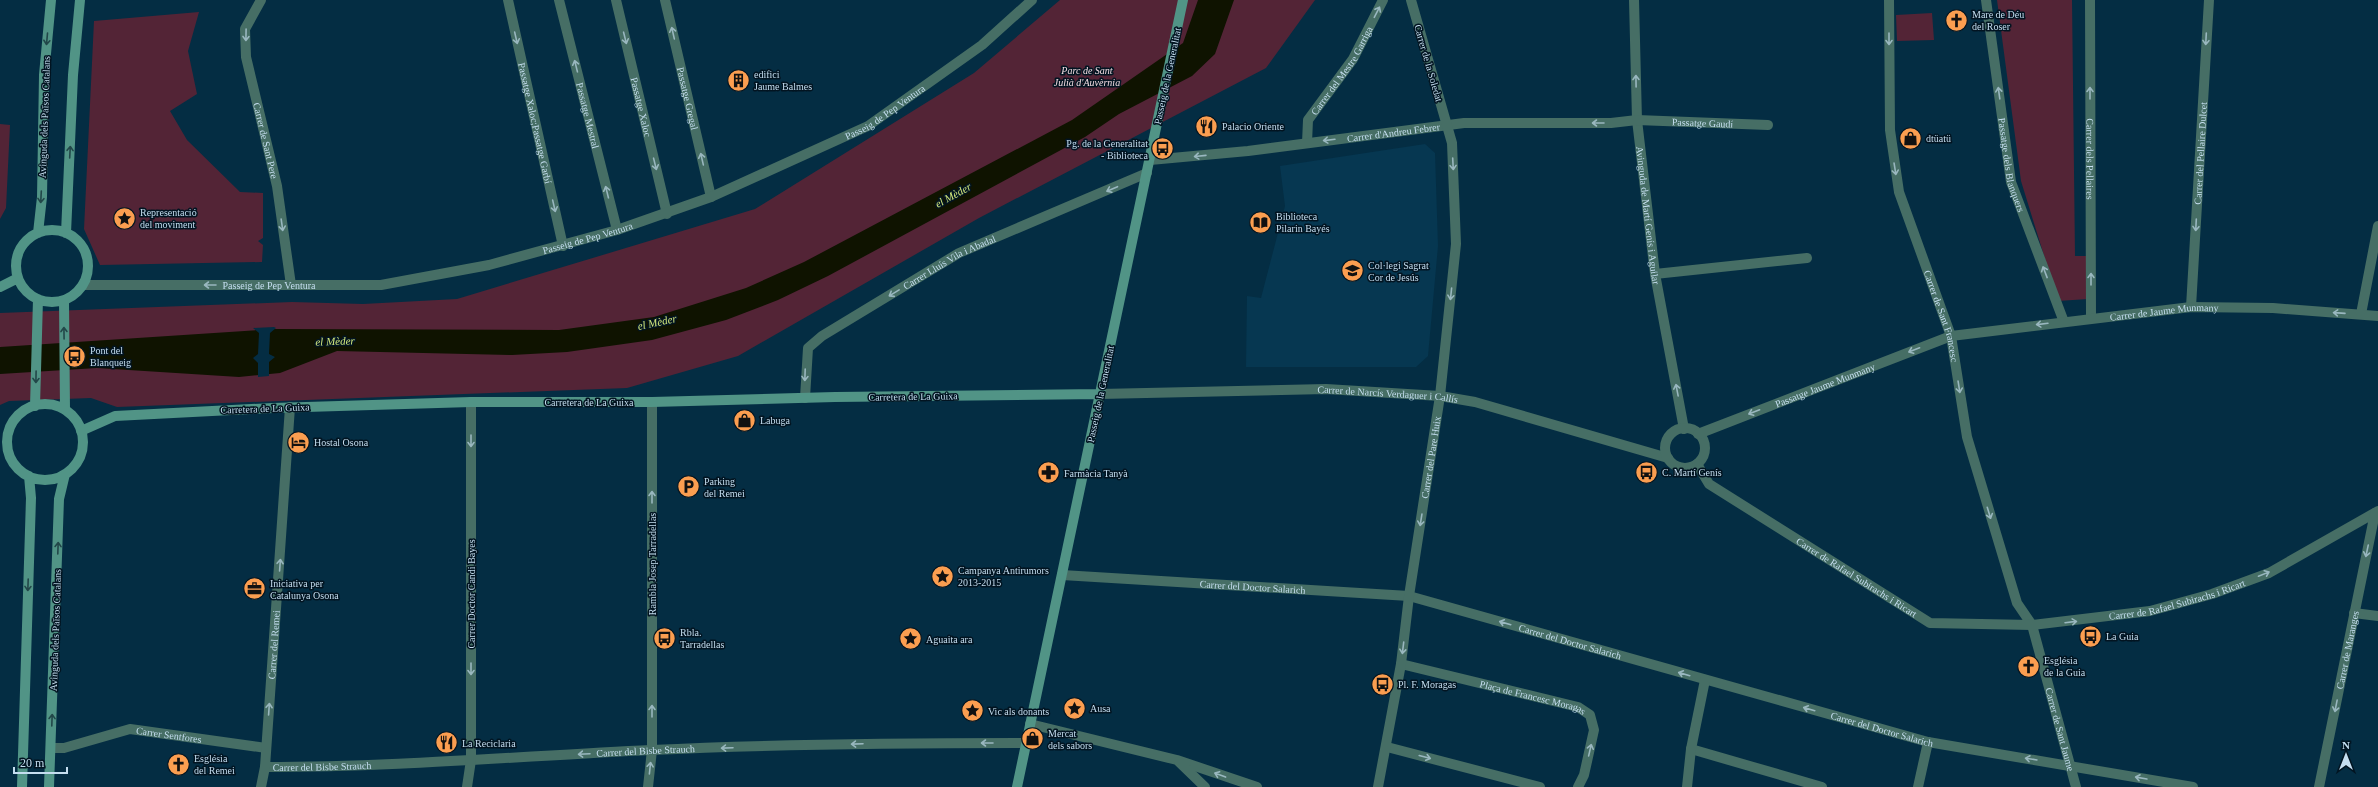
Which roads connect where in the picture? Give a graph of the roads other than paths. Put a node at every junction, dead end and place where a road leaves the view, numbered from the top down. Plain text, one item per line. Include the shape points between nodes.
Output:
1 (51, 0) edge
2 (80, 0) edge
3 (261, 0) edge
4 (508, 0) edge
5 (559, 0) edge
6 (616, 0) edge
7 (665, 0) edge
8 (1032, 0) edge
9 (1183, 0) edge
10 (1383, 0) edge
11 (1410, 0) edge
12 (1634, 0) edge
13 (1889, 0) edge
14 (1986, 0) edge
15 (2090, 0) edge
16 (2208, 0) edge
17 (1637, 120) junction
18 (1768, 125) dead end
19 (1447, 126) junction
20 (1307, 143) junction
21 (1150, 160) junction
22 (1147, 173) junction
23 (711, 197) junction
24 (668, 214) junction
25 (2378, 226) edge
26 (617, 230) junction
27 (38, 233) junction
28 (66, 233) junction
29 (563, 246) junction
30 (1807, 258) dead end
31 (1655, 274) junction
32 (18, 278) junction
33 (83, 285) junction
34 (291, 285) junction
35 (0, 287) edge
36 (38, 299) junction
37 (64, 304) junction
38 (2191, 307) junction
39 (2361, 314) junction
40 (2378, 316) edge
41 (2091, 318) junction
42 (2064, 322) junction
43 (1951, 336) junction
44 (1100, 394) junction
45 (1440, 396) junction
46 (805, 398) junction
47 (471, 402) junction
48 (652, 402) junction
49 (35, 403) junction
50 (65, 405) junction
51 (290, 407) junction
52 (1684, 429) junction
53 (82, 431) junction
54 (1698, 434) junction
55 (4, 436) edge
56 (1668, 458) junction
57 (1697, 464) junction
58 (65, 474) junction
59 (29, 476) junction
60 (2376, 512) edge
61 (1062, 575) junction
62 (1409, 596) junction
63 (2354, 613) junction
64 (2378, 616) edge
65 (2032, 625) junction
66 (1401, 664) junction
67 (1705, 680) junction
68 (1030, 724) junction
69 (1928, 742) junction
70 (1026, 743) junction
71 (1387, 747) junction
72 (51, 748) junction
73 (266, 748) junction
74 (1691, 749) junction
75 (652, 750) junction
76 (471, 760) junction
77 (1176, 760) junction
78 (2070, 765) junction
79 (265, 767) junction
80 (1799, 784) edge
81 (22, 787) edge
82 (49, 787) edge
83 (261, 787) edge
84 (467, 787) edge
85 (648, 787) edge
86 (1018, 787) edge
87 (1205, 787) edge
88 (1257, 787) edge
89 (1378, 787) edge
90 (1540, 787) edge
91 (1578, 787) edge
92 (1687, 787) edge
93 (1822, 787) edge
94 (1918, 787) edge
95 (2076, 787) edge
96 (2193, 787) edge
97 (2319, 787) edge

1 -> 27 street, Avinguda dels Països Catalans via 44,75 42,197
28 -> 2 street via 73,75
3 -> 34 street, Carrer de Sant Pere via 245,29 246,57 277,186
4 -> 29 street, Passatge Xaloc;Passatge Garbí
26 -> 5 street, Passatge Mestral
6 -> 24 street, Passatge Xaloc
23 -> 7 street, Passatge Gregal
8 - 23 street, Passeig de Pep Ventura via 982,45 868,126
9 - 21 street, Passeig de la Generalitat
20 -> 10 street, Carrer del Mestre Garriga via 1308,120 1353,60
11 - 19 street, Carrer de la Soledat
17 -> 12 street, Avinguda de Martí Genís i Aguilar
13 -> 43 street, Carrer de Sant Francesc via 1890,130 1899,192
42 -> 14 street, Passatge dels Blanquers via 2011,182
41 -> 15 street, Carrer dels Pellaires
16 -> 38 street, Carrer del Pellaire Dulcet
17 - 18 street, Passatge Gaudí
17 -> 19 street, Carrer d'Andreu Febrer via 1611,123 1464,123
17 - 31 street, Avinguda de Martí Genís i Aguilar
19 -> 20 street, Carrer d'Andreu Febrer
19 -> 45 street, Carrer del Pare Huix via 1452,143 1456,244
20 -> 21 street, Carrer d'Andreu Febrer
21 - 22 street, Passeig de la Generalitat
22 - 44 street, Passeig de la Generalitat
22 -> 46 street, Carrer Lluís Vila i Abadal via 959,253 822,336 808,348
23 - 24 street, Passeig de Pep Ventura
24 - 26 street, Passeig de Pep Ventura
25 - 39 street
26 - 29 street, Passeig de Pep Ventura
27 - 28 street via 52,230
27 - 32 street via 26,242 18,254
28 - 33 street via 81,244 87,255 88,268
29 - 34 street, Passeig de Pep Ventura via 489,265 381,285
30 - 31 street
52 -> 31 street, Avinguda de Martí Genís i Aguilar
32 - 35 street
32 - 36 street via 24,288
34 -> 33 street, Passeig de Pep Ventura
33 - 37 street
36 - 37 street
36 -> 49 street
50 -> 37 street
39 -> 38 street, Carrer de Jaume Munmany via 2273,308
38 - 41 street, Carrer de Jaume Munmany
39 - 40 street, Carrer de Jaume Munmany
41 - 42 street, Carrer de Jaume Munmany
42 -> 43 street, Carrer de Jaume Munmany
43 -> 54 street, Passatge Jaume Munmany
43 -> 65 street, Carrer de Sant Francesc via 1967,437 2017,603
44 - 45 street, Carrer de Narcís Verdaguer i Callís via 1326,389
44 - 46 street, Carretera de La Guixa
44 - 61 street, Passeig de la Generalitat
45 - 56 street, Carrer de Narcís Verdaguer i Callís via 1475,402
45 -> 62 street, Carrer del Pare Huix
46 - 48 street, Carretera de La Guixa
47 - 48 street, Carretera de La Guixa
47 - 51 street, Carretera de La Guixa
47 -> 76 street, Carrer Doctor Candi Bayes
75 -> 48 street, Rambla Josep Tarradellas
49 - 50 street
49 - 55 street via 18,415
50 - 53 street
51 - 53 street, Carretera de La Guixa via 115,416
73 -> 51 street, Carrer del Remei
52 - 54 street
52 - 56 street via 1678,430 1668,439 1665,445
53 - 58 street via 81,455 75,466
54 - 57 street via 1703,439 1704,453
55 - 59 street via 14,463
56 - 57 street via 1672,464 1684,468
57 - 65 street, Carrer de Rafael Subirachs i Ricart via 1709,484 1930,623
58 - 59 street via 48,480
72 -> 58 street, Avinguda dels Països Catalans via 59,499
59 -> 81 street via 31,498
60 -> 63 street, Carrer de Maranges
65 -> 60 street, Carrer de Rafael Subirachs i Ricart via 2150,611 2212,594 2269,573
61 - 62 street, Carrer del Doctor Salarich
61 - 68 street, Passeig de la Generalitat
62 -> 66 street, Carrer del Pare Huix
67 -> 62 street, Carrer del Doctor Salarich
63 - 64 street
63 -> 97 street, Carrer de Maranges
65 - 78 street, Carrer de Sant Jaume
66 - 71 street, Carrer del Pare Huix
91 -> 66 street, Plaça de Francesc Moragas via 1584,775 1594,730 1590,715 1578,707
69 -> 67 street, Carrer del Doctor Salarich
67 - 74 street
68 - 70 street, Passeig de la Generalitat
68 - 77 street
78 -> 69 street, Carrer del Doctor Salarich
69 - 94 street
70 -> 75 street, Carrer del Bisbe Strauch via 905,743
70 - 86 street, Passeig de la Generalitat
71 - 89 street, Carrer del Pare Huix
71 -> 90 street
72 - 73 street, Carrer Sentfores via 64,748 130,729
72 - 82 street, Avinguda dels Països Catalans
73 - 79 street, Carrer del Remei
74 - 80 street
74 - 92 street
75 -> 76 street, Carrer del Bisbe Strauch
85 -> 75 street, Rambla Josep Tarradellas
76 - 79 street, Carrer del Bisbe Strauch
76 - 84 street, Carrer Doctor Candi Bayes
77 - 87 street
88 -> 77 street
78 - 95 street, Carrer de Sant Jaume
96 -> 78 street, Carrer del Doctor Salarich
79 - 83 street, Carrer del Remei
80 - 93 street

